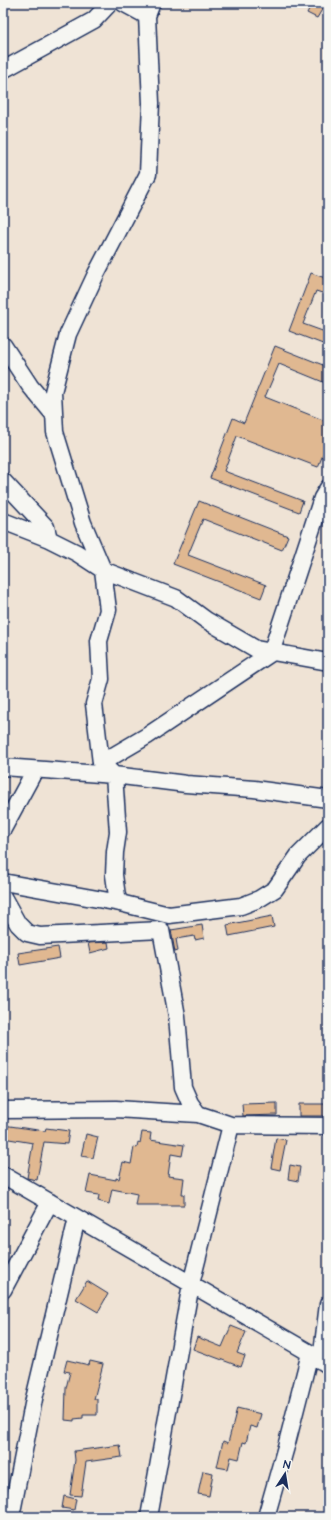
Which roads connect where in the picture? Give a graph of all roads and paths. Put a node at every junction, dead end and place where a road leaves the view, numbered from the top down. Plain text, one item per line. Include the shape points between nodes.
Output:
1 (110, 3) edge
2 (123, 3) edge
3 (149, 9) edge
4 (3, 70) edge
5 (3, 345) edge
6 (54, 416) junction
7 (3, 481) edge
8 (328, 488) edge
9 (3, 522) edge
10 (49, 539) junction
11 (103, 570) junction
12 (271, 652) junction
13 (328, 662) edge
14 (101, 763) junction
15 (3, 767) edge
16 (35, 770) junction
17 (114, 775) junction
18 (328, 799) edge
19 (328, 826) edge
20 (3, 829) edge
21 (3, 882) edge
22 (3, 897) edge
23 (120, 903) junction
24 (169, 914) junction
25 (161, 930) junction
26 (3, 1110) edge
27 (198, 1114) junction
28 (231, 1125) junction
29 (328, 1126) edge
30 (3, 1175) edge
31 (50, 1202) junction
32 (77, 1218) junction
33 (191, 1284) junction
34 (3, 1290) edge
35 (328, 1304) edge
36 (320, 1360) edge
37 (11, 1517) edge
38 (148, 1517) edge
39 (266, 1517) edge

1 - 4 street via 94,20
2 - 3 street
3 - 6 street via 151,103 148,174 68,334 53,392
5 - 6 street
6 - 11 street via 55,432 83,523
7 - 10 street via 46,527
8 - 12 street via 322,498
9 - 10 street
10 - 11 street
11 - 12 street via 176,598 206,620 256,649
11 - 14 street via 108,610 99,641 101,678 94,704
12 - 13 street
12 - 14 street via 147,736
14 - 17 street
15 - 16 street
16 - 17 street
16 - 20 street
17 - 18 street
17 - 23 street via 118,832 114,875
19 - 24 street via 298,856 275,889 259,899 241,906
21 - 23 street
22 - 25 street via 18,924 27,933 40,936
23 - 24 street
24 - 25 street
25 - 27 street via 177,1016 183,1087
26 - 27 street via 116,1109
27 - 28 street
28 - 29 street
28 - 33 street
30 - 31 street
31 - 32 street
31 - 34 street
32 - 33 street
32 - 37 street via 34,1399
33 - 36 street
33 - 38 street
35 - 36 street
36 - 39 street via 287,1443

